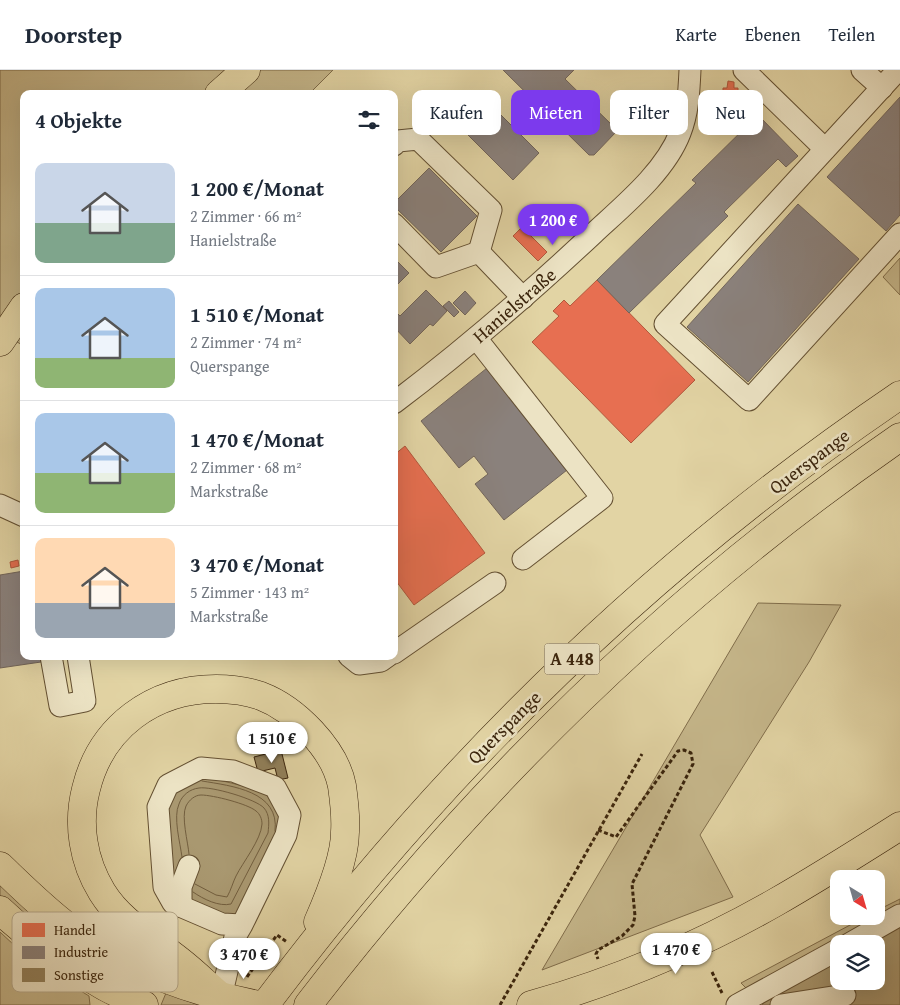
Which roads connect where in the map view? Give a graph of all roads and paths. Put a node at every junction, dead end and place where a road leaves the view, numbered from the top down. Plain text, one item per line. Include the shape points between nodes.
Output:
1 (237, 70) edge
2 (246, 70) edge
3 (690, 70) edge
4 (744, 70) edge
5 (862, 70) edge
6 (898, 70) edge
7 (882, 88) junction
8 (221, 90) edge
9 (223, 90) edge
10 (398, 141) edge
11 (825, 149) junction
12 (398, 228) edge
13 (900, 234) edge
14 (479, 252) junction
15 (20, 290) edge
16 (523, 298) junction
17 (0, 311) edge
18 (20, 313) edge
19 (476, 338) junction
20 (0, 342) edge
21 (900, 395) edge
22 (398, 400) edge
23 (900, 437) edge
24 (0, 505) edge
25 (14, 515) edge
26 (523, 559) dead end
27 (495, 583) dead end
28 (398, 650) edge
29 (52, 660) edge
30 (79, 660) edge
31 (354, 660) edge
32 (382, 660) edge
33 (642, 754) dead end
34 (900, 826) edge
35 (598, 830) junction
36 (0, 866) edge
37 (189, 866) dead end
38 (181, 906) junction
39 (0, 910) edge
40 (49, 912) edge
41 (118, 912) edge
42 (900, 915) edge
43 (12, 921) edge
44 (242, 925) junction
45 (865, 935) edge
46 (271, 944) dead end
47 (601, 946) dead end
48 (830, 953) edge
49 (178, 960) edge
50 (254, 968) dead end
51 (290, 972) junction
52 (712, 972) dead end
53 (178, 982) edge
54 (115, 992) edge
55 (143, 992) edge
56 (845, 995) dead end
57 (220, 997) junction
58 (729, 998) edge
59 (138, 1004) edge
60 (259, 1005) edge
61 (264, 1005) edge
62 (308, 1005) edge
63 (500, 1005) edge
64 (531, 1005) edge
65 (780, 1005) edge

1 - 8 main road
2 - 9 main road
3 - 16 street, Hanielstraße via 689,99 680,134 669,154 624,205
4 - 11 street
5 - 7 street
6 - 7 street
7 - 11 street
10 - 14 street via 418,138 491,210
11 - 13 street via 665,324 749,400
12 - 14 street via 436,267
14 - 16 street
15 - 17 main road
16 - 19 street, Hanielstraße
18 - 20 main road
19 - 22 street, Hanielstraße
19 - 26 street via 602,498
21 - 51 main road, Querspange / A 448 via 801,466 696,548 555,676 423,811
23 - 62 main road, Querspange / A 448 via 744,555 667,619 583,696 447,837
24 - 25 street
27 - 28 street
29 - 30 street via 60,706 85,701
31 - 32 street via 359,664
33 - 35 path
34 - 64 main road via 775,902 718,932 579,992
35 - 47 path via 616,837 678,751 691,753 693,764 632,884 633,926 622,936
35 - 63 path
36 - 40 main road
37 - 38 street via 181,887
38 - 44 street via 222,924
38 - 44 street via 173,904 164,887 158,807 168,785 201,768 233,771 275,786 290,815 286,835
39 - 43 main road
41 - 51 main road via 93,877 81,826 83,802 98,756 125,722 157,700 198,689 231,689 260,696 281,706 307,726 330,757 342,785 346,833 339,864 316,926
42 - 45 street
44 - 57 street via 235,937
46 - 50 path
48 - 58 street
49 - 57 main road
51 - 61 main road, Querspange / A 448
52 - 58 path
53 - 57 main road
54 - 59 main road
55 - 59 street
56 - 65 street
57 - 60 main road

